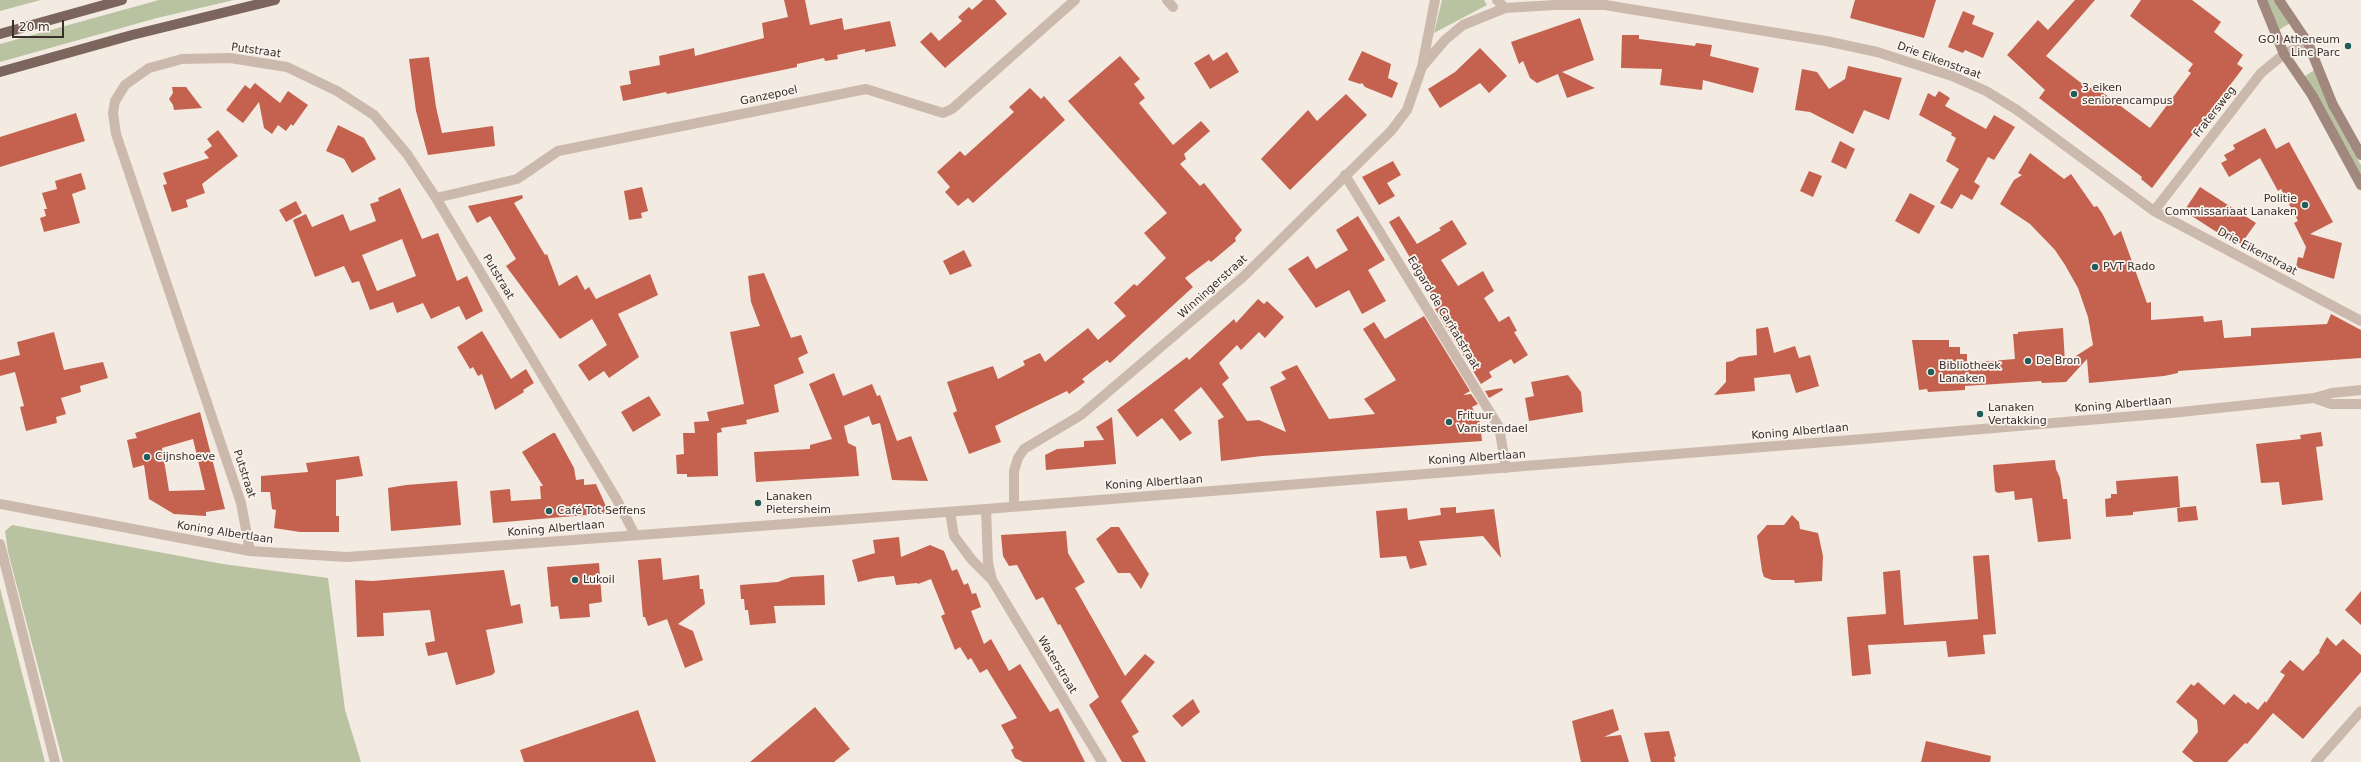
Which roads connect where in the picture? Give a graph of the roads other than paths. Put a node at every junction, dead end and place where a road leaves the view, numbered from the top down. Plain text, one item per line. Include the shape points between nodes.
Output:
1 (122, 0) edge
2 (275, 0) edge
3 (1074, 0) edge
4 (1434, 0) edge
5 (1497, 0) edge
6 (2262, 0) edge
7 (2279, 0) edge
8 (1505, 8) junction
9 (0, 34) edge
10 (2308, 43) junction
11 (2284, 54) junction
12 (1422, 67) junction
13 (0, 72) edge
14 (2361, 155) edge
15 (1345, 175) junction
16 (2361, 184) edge
17 (436, 198) junction
18 (2154, 211) junction
19 (2361, 321) edge
20 (2361, 390) edge
21 (2314, 398) junction
22 (2361, 404) edge
23 (1506, 468) junction
24 (0, 504) edge
25 (1014, 506) junction
26 (986, 509) junction
27 (950, 512) junction
28 (635, 535) junction
29 (0, 544) edge
30 (250, 552) junction
31 (992, 580) junction
32 (2361, 711) edge
33 (55, 762) edge
34 (1102, 762) edge
35 (2316, 762) edge

1 - 9 main road
2 - 13 main road via 132,34
3 - 17 street, Ganzepoel via 952,109 943,113 866,88 558,151 516,179
4 - 12 street, Winningerstraat
5 - 8 street
6 - 11 main road
7 - 10 main road
8 - 12 street, Winningerstraat via 1463,25 1445,40
8 - 18 street, Drie Eikenstraat via 1605,5 1826,41 1876,52 1952,76 1986,91 2017,110
10 - 11 street, Fratersweg
10 - 14 main road via 2333,105
11 - 16 main road via 2312,95
11 - 18 street, Fratersweg via 2261,73
12 - 15 street, Winningerstraat via 1407,110 1391,131
15 - 23 street, Edgard de Caritatstraat via 1499,427
15 - 25 street, Winningerstraat via 1243,277 1130,376 1081,415 1024,449 1014,471
17 - 28 street, Putstraat via 617,500
17 - 30 street, Putstraat via 407,154 374,115 337,91 286,67 230,58 182,59 148,68 125,85 115,101 113,113 116,134 241,503
18 - 19 street, Drie Eikenstraat
20 - 21 street, Koning Albertlaan
21 - 22 street, Koning Albertlaan via 2332,404
21 - 23 street, Koning Albertlaan via 2171,413
23 - 25 street, Koning Albertlaan
24 - 30 street, Koning Albertlaan
25 - 26 street, Koning Albertlaan
26 - 27 street, Koning Albertlaan
26 - 31 street, Waterstraat via 988,562
27 - 28 street, Koning Albertlaan
27 - 31 street, Waterstraat via 954,536 972,560
28 - 30 street, Koning Albertlaan via 347,557
29 - 33 street
31 - 34 street, Waterstraat
32 - 35 street

